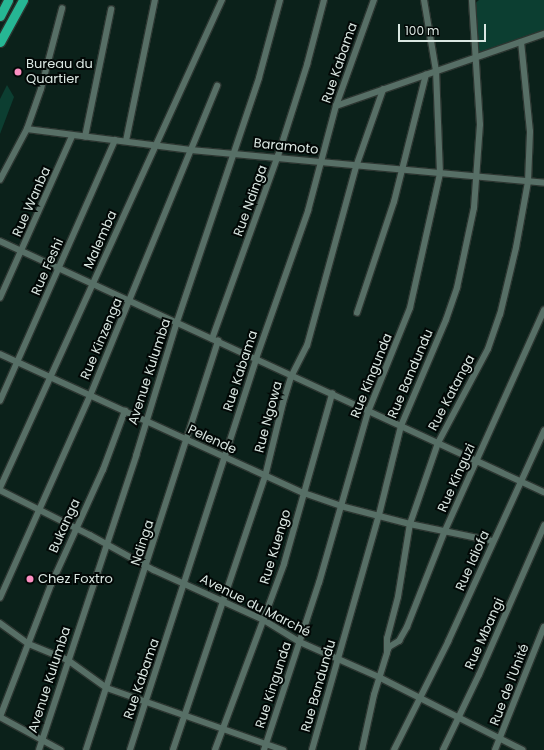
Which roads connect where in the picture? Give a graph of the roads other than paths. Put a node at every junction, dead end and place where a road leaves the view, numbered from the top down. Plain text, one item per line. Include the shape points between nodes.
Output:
1 (8, 0) edge
2 (23, 0) edge
3 (155, 0) edge
4 (222, 0) edge
5 (280, 0) edge
6 (324, 0) edge
7 (374, 0) edge
8 (424, 0) edge
9 (472, 0) edge
10 (62, 9) dead end
11 (111, 10) dead end
12 (0, 16) edge
13 (544, 34) edge
14 (0, 42) edge
15 (521, 42) junction
16 (476, 58) junction
17 (436, 71) junction
18 (426, 75) junction
19 (217, 86) dead end
20 (383, 90) junction
21 (336, 106) junction
22 (27, 129) junction
23 (72, 136) junction
24 (85, 137) junction
25 (115, 140) junction
26 (126, 141) junction
27 (156, 145) junction
28 (191, 150) junction
29 (234, 152) junction
30 (278, 156) junction
31 (320, 161) junction
32 (356, 167) junction
33 (402, 171) junction
34 (440, 174) junction
35 (477, 178) junction
36 (0, 180) edge
37 (528, 182) junction
38 (544, 183) edge
39 (0, 241) edge
40 (22, 251) junction
41 (60, 268) junction
42 (93, 284) junction
43 (0, 298) edge
44 (130, 300) junction
45 (544, 310) edge
46 (357, 313) dead end
47 (177, 322) junction
48 (215, 340) junction
49 (0, 354) edge
50 (256, 359) junction
51 (18, 362) junction
52 (291, 377) junction
53 (52, 378) junction
54 (332, 394) junction
55 (90, 396) junction
56 (0, 402) edge
57 (124, 411) junction
58 (368, 412) junction
59 (146, 420) junction
60 (401, 426) junction
61 (544, 431) edge
62 (188, 441) junction
63 (438, 443) junction
64 (225, 459) junction
65 (476, 462) junction
66 (265, 477) junction
67 (522, 482) junction
68 (0, 489) edge
69 (544, 492) edge
70 (304, 493) junction
71 (341, 506) junction
72 (39, 509) junction
73 (379, 515) junction
74 (410, 524) junction
75 (544, 526) edge
76 (76, 529) junction
77 (444, 533) junction
78 (494, 542) junction
79 (107, 544) junction
80 (148, 566) junction
81 (185, 584) junction
82 (0, 598) edge
83 (224, 602) junction
84 (264, 620) junction
85 (0, 623) edge
86 (544, 627) edge
87 (300, 642) junction
88 (29, 644) junction
89 (387, 653) junction
90 (338, 658) junction
91 (68, 660) junction
92 (379, 677) junction
93 (107, 688) junction
94 (418, 698) junction
95 (145, 702) junction
96 (183, 715) junction
97 (0, 717) edge
98 (458, 718) junction
99 (222, 729) junction
100 (500, 739) junction
101 (42, 742) junction
102 (265, 747) edge
103 (39, 750) edge
104 (60, 750) edge
105 (86, 750) edge
106 (130, 750) edge
107 (173, 750) edge
108 (215, 750) edge
109 (283, 750) edge
110 (312, 750) edge
111 (362, 750) edge
112 (394, 750) edge
113 (443, 750) edge
114 (495, 750) edge
115 (523, 750) edge

1 - 12 highway
2 - 14 highway
3 - 26 street
4 - 27 street, Malemba
5 - 29 street, Avenue Kulumba via 259,78
6 - 30 street, Rue Ndinga via 307,65
7 - 21 street, Rue Kabama
8 - 17 street, Rue Kingunda
9 - 16 street, Rue Bandundu
10 - 22 street via 41,89
11 - 24 street
13 - 15 street
15 - 16 street
15 - 37 street, Rue Katanga via 530,132
16 - 17 street
16 - 35 street, Rue Bandundu via 480,126
17 - 18 street
17 - 34 street, Rue Kingunda
18 - 20 street
18 - 33 street
19 - 28 street, Rue Kinzenga
20 - 21 street
20 - 32 street, Rue Ngowa
21 - 31 street, Rue Kabama
22 - 23 street, Baramoto
22 - 36 street
23 - 24 street, Baramoto
23 - 40 street, Rue Wanba
24 - 25 street, Baramoto
25 - 26 street, Baramoto
25 - 41 street, Rue Feshi
26 - 27 street, Baramoto
27 - 28 street, Baramoto
27 - 42 street, Malemba
28 - 29 street, Baramoto
28 - 44 street, Rue Kinzenga
29 - 30 street, Baramoto
29 - 47 street, Avenue Kulumba
30 - 31 street, Baramoto
30 - 48 street, Rue Ndinga
31 - 32 street, Baramoto
31 - 50 street, Rue Kabama via 308,211
32 - 33 street, Baramoto
32 - 52 street, Rue Ngowa via 307,346
33 - 34 street, Baramoto
33 - 46 street
34 - 35 street, Baramoto
34 - 58 street, Rue Kingunda via 410,308
35 - 37 street, Baramoto
35 - 60 street, Rue Bandundu via 474,208 457,288 435,349
37 - 38 street, Baramoto
37 - 63 street, Rue Katanga via 500,315 480,365
39 - 40 street
40 - 41 street
40 - 43 street, Rue Wanba
41 - 42 street
41 - 51 street, Rue Feshi
42 - 44 street
42 - 53 street, Malemba
44 - 47 street
44 - 55 street, Rue Kinzenga
45 - 65 street, Rue Kinguzi
47 - 48 street
47 - 59 street, Avenue Kulumba
48 - 50 street
48 - 62 street, Ndinga
49 - 51 street, Pelende
50 - 52 street
50 - 64 street, Rue Kabama
51 - 53 street, Pelende
51 - 56 street, Rue Feshi
52 - 54 street
52 - 66 street, Rue Ngowa via 275,429
53 - 55 street, Pelende
53 - 68 street, Malemba
54 - 58 street
54 - 70 street, Rue Kuengo
55 - 57 street, Pelende
55 - 72 street, Rue Kinzenga
57 - 59 street, Pelende
57 - 76 street, Bukanga via 103,470
58 - 60 street
58 - 71 street, Rue Kingunda
59 - 62 street, Pelende
59 - 79 street, Avenue Kulumba
60 - 63 street
60 - 73 street, Rue Bandundu
61 - 67 street, Rue Idiofa
62 - 64 street, Pelende
62 - 80 street, Ndinga
63 - 65 street
63 - 74 street, Rue Katanga
64 - 66 street, Pelende
64 - 81 street, Rue Kabama
65 - 67 street
65 - 77 street, Rue Kinguzi
66 - 70 street, Pelende
66 - 83 street, Rue Ngowa
67 - 69 street
67 - 78 street, Rue Idiofa
68 - 72 street, Avenue du Marché
70 - 71 street, Pelende
70 - 84 street, Rue Kuengo via 284,564
71 - 73 street, Pelende
71 - 87 street, Rue Kingunda
72 - 76 street, Avenue du Marché
72 - 82 street, Rue Kinzenga
73 - 74 street, Pelende
73 - 90 street, Rue Bandundu
74 - 77 street, Pelende
74 - 89 street, Rue Katanga via 398,597 387,639
75 - 98 street, Rue Mbangi
76 - 79 street, Avenue du Marché
76 - 88 street, Bukanga
77 - 78 street, Pelende
77 - 89 street, Rue Kinguzi via 407,627 399,641 389,647
78 - 94 street, Rue Idiofa via 448,642
79 - 80 street, Avenue du Marché
79 - 91 street, Avenue Kulumba
80 - 81 street, Avenue du Marché
80 - 93 street, Ndinga
81 - 83 street, Avenue du Marché
81 - 95 street, Rue Kabama
83 - 84 street, Avenue du Marché
83 - 96 street, Rue Ngowa
84 - 87 street, Avenue du Marché
84 - 99 street, Rue Kuengo
85 - 88 street
86 - 100 street, Rue de l'Unité
87 - 90 street, Avenue du Marché
87 - 102 street, Rue Kingunda
88 - 91 street
88 - 97 street, Bukanga
89 - 92 street, Rue Katanga
90 - 92 street, Avenue du Marché
90 - 110 street, Rue Bandundu
91 - 93 street
91 - 101 street, Avenue Kulumba
92 - 94 street, Avenue du Marché
92 - 111 street, Rue Katanga
93 - 95 street
93 - 105 street, Ndinga
94 - 98 street, Avenue du Marché
94 - 112 street, Rue Idiofa
95 - 96 street
95 - 106 street, Rue Kabama
96 - 99 street
96 - 107 street, Rue Ngowa
97 - 101 street
98 - 100 street, Avenue du Marché
98 - 113 street, Rue Mbangi
99 - 102 street
99 - 108 street, Rue Kuengo
100 - 114 street, Rue de l'Unité
100 - 115 street, Avenue du Marché
101 - 103 street, Avenue Kulumba
101 - 104 street
102 - 109 street

